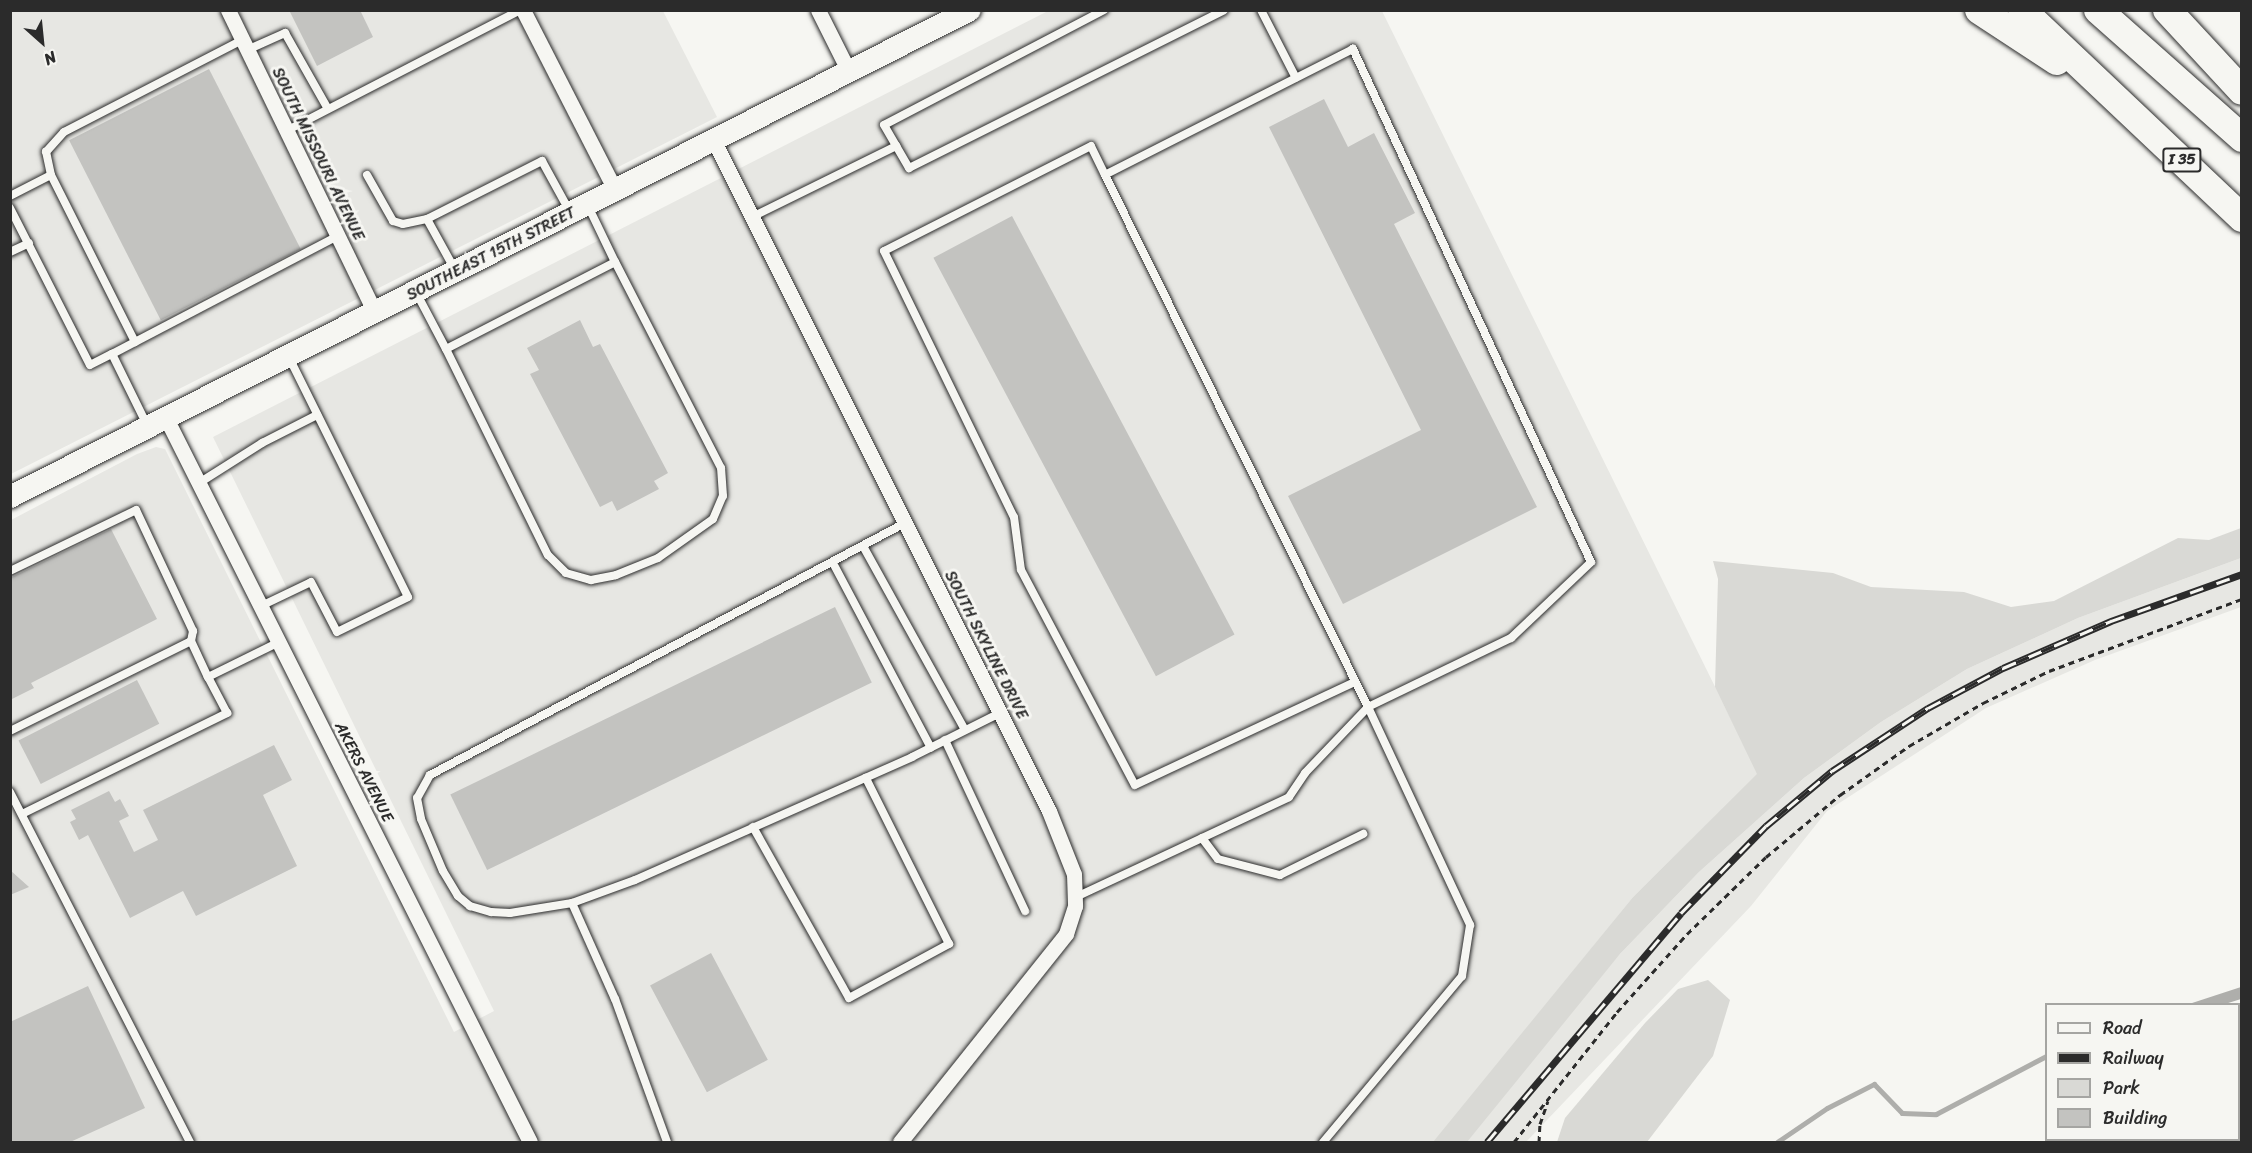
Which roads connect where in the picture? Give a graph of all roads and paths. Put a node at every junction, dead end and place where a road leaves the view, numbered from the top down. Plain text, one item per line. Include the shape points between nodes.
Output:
1 (228, 10) edge
2 (522, 10) edge
3 (818, 10) edge
4 (970, 10) edge
5 (1104, 10) edge
6 (1224, 10) edge
7 (1261, 10) edge
8 (1980, 10) edge
9 (2022, 10) edge
10 (2098, 10) edge
11 (2167, 10) edge
12 (244, 45) junction
13 (849, 72) junction
14 (1296, 78) junction
15 (2241, 91) edge
16 (2122, 102) junction
17 (328, 109) junction
18 (286, 131) junction
19 (2241, 138) edge
20 (714, 141) junction
21 (896, 146) junction
22 (51, 174) junction
23 (367, 175) dead end
24 (1105, 175) junction
25 (615, 190) junction
26 (10, 196) edge
27 (10, 208) edge
28 (579, 209) junction
29 (752, 217) junction
30 (2241, 218) edge
31 (427, 219) junction
32 (338, 236) junction
33 (29, 243) junction
34 (10, 252) edge
35 (615, 262) junction
36 (455, 271) junction
37 (416, 292) junction
38 (375, 313) junction
39 (135, 342) junction
40 (446, 349) junction
41 (112, 354) junction
42 (288, 356) junction
43 (317, 415) junction
44 (157, 422) junction
45 (199, 483) junction
46 (10, 497) edge
47 (905, 523) junction
48 (863, 546) junction
49 (833, 563) junction
50 (10, 570) edge
51 (2241, 598) edge
52 (261, 606) junction
53 (191, 641) junction
54 (279, 642) junction
55 (208, 677) junction
56 (1355, 682) junction
57 (1368, 707) junction
58 (1000, 713) junction
59 (965, 730) junction
60 (10, 731) edge
61 (945, 740) junction
62 (931, 748) junction
63 (866, 778) junction
64 (10, 792) edge
65 (21, 814) junction
66 (753, 827) junction
67 (1363, 834) dead end
68 (1202, 838) junction
69 (1076, 897) junction
70 (572, 903) junction
71 (1025, 911) dead end
72 (1550, 1097) junction
73 (528, 1142) edge
74 (190, 1143) edge
75 (667, 1143) edge
76 (900, 1143) edge
77 (1323, 1143) edge
78 (1514, 1143) edge
79 (1539, 1143) edge

1 - 12 street, SOUTH MISSOURI AVENUE
2 - 17 lane
2 - 25 street
3 - 13 street
4 - 13 main road, SOUTHEAST 15TH STREET
5 - 21 lane via 884,125
6 - 21 lane via 909,168
7 - 14 lane
8 - 16 highway
9 - 16 highway, I 35
10 - 19 highway
11 - 15 highway
12 - 17 lane via 285,33
12 - 18 street, SOUTH MISSOURI AVENUE
12 - 22 lane via 64,132 46,152
13 - 20 main road, SOUTHEAST 15TH STREET
14 - 24 lane
14 - 57 lane via 1353,49 1591,562 1510,638
16 - 30 highway, I 35
17 - 18 lane
18 - 32 street, SOUTH MISSOURI AVENUE
20 - 25 main road, SOUTHEAST 15TH STREET
20 - 29 street, SOUTH SKYLINE DRIVE
21 - 29 lane
22 - 26 lane
22 - 39 lane
23 - 31 lane via 393,221 403,224
24 - 56 lane
24 - 56 lane via 1091,146 884,251 1014,517 1021,570 1135,785
25 - 28 main road, SOUTHEAST 15TH STREET
27 - 33 lane
28 - 31 lane via 542,161
28 - 35 lane
28 - 36 main road, SOUTHEAST 15TH STREET
29 - 47 street, SOUTH SKYLINE DRIVE
31 - 36 lane
32 - 38 street, SOUTH MISSOURI AVENUE
32 - 39 lane
33 - 34 lane
33 - 41 lane via 90,365
35 - 40 lane
35 - 40 lane via 721,468 723,496 713,519 658,558 616,575 591,579 566,573 548,555
36 - 37 main road, SOUTHEAST 15TH STREET
37 - 38 main road, SOUTHEAST 15TH STREET
37 - 40 lane
38 - 42 main road, SOUTHEAST 15TH STREET
39 - 41 lane
41 - 44 lane
42 - 43 lane
42 - 44 main road, SOUTHEAST 15TH STREET
43 - 45 lane via 262,443
43 - 52 lane via 408,597 337,632 311,582
44 - 45 street, AKERS AVENUE
44 - 46 main road, SOUTHEAST 15TH STREET
45 - 52 street, AKERS AVENUE
47 - 48 lane
47 - 58 street, SOUTH SKYLINE DRIVE
48 - 49 lane
48 - 59 lane
49 - 62 lane
49 - 70 lane via 430,775 417,798 421,819 458,896 470,906 490,912 510,913
50 - 53 lane via 136,510 193,631
51 - 72 path via 2049,671 1983,703 1909,746 1840,795 1766,857 1687,934 1617,1012
52 - 54 street, AKERS AVENUE
53 - 55 lane
53 - 60 lane
54 - 55 lane
54 - 73 street, AKERS AVENUE
55 - 65 lane via 226,713
56 - 57 lane
57 - 68 lane via 1305,773 1289,797
57 - 77 lane via 1470,925 1462,976
58 - 59 lane
58 - 69 street, SOUTH SKYLINE DRIVE via 1066,845
59 - 61 lane
61 - 62 lane
61 - 71 lane
62 - 63 lane
63 - 66 lane
63 - 66 lane via 949,944 849,998
64 - 65 lane
65 - 74 lane
66 - 70 lane via 635,880
67 - 68 lane via 1280,875 1218,860
68 - 69 lane
69 - 76 street, SOUTH SKYLINE DRIVE via 1071,920 1050,957
70 - 75 lane via 615,999
72 - 78 path
72 - 79 path via 1540,1124

